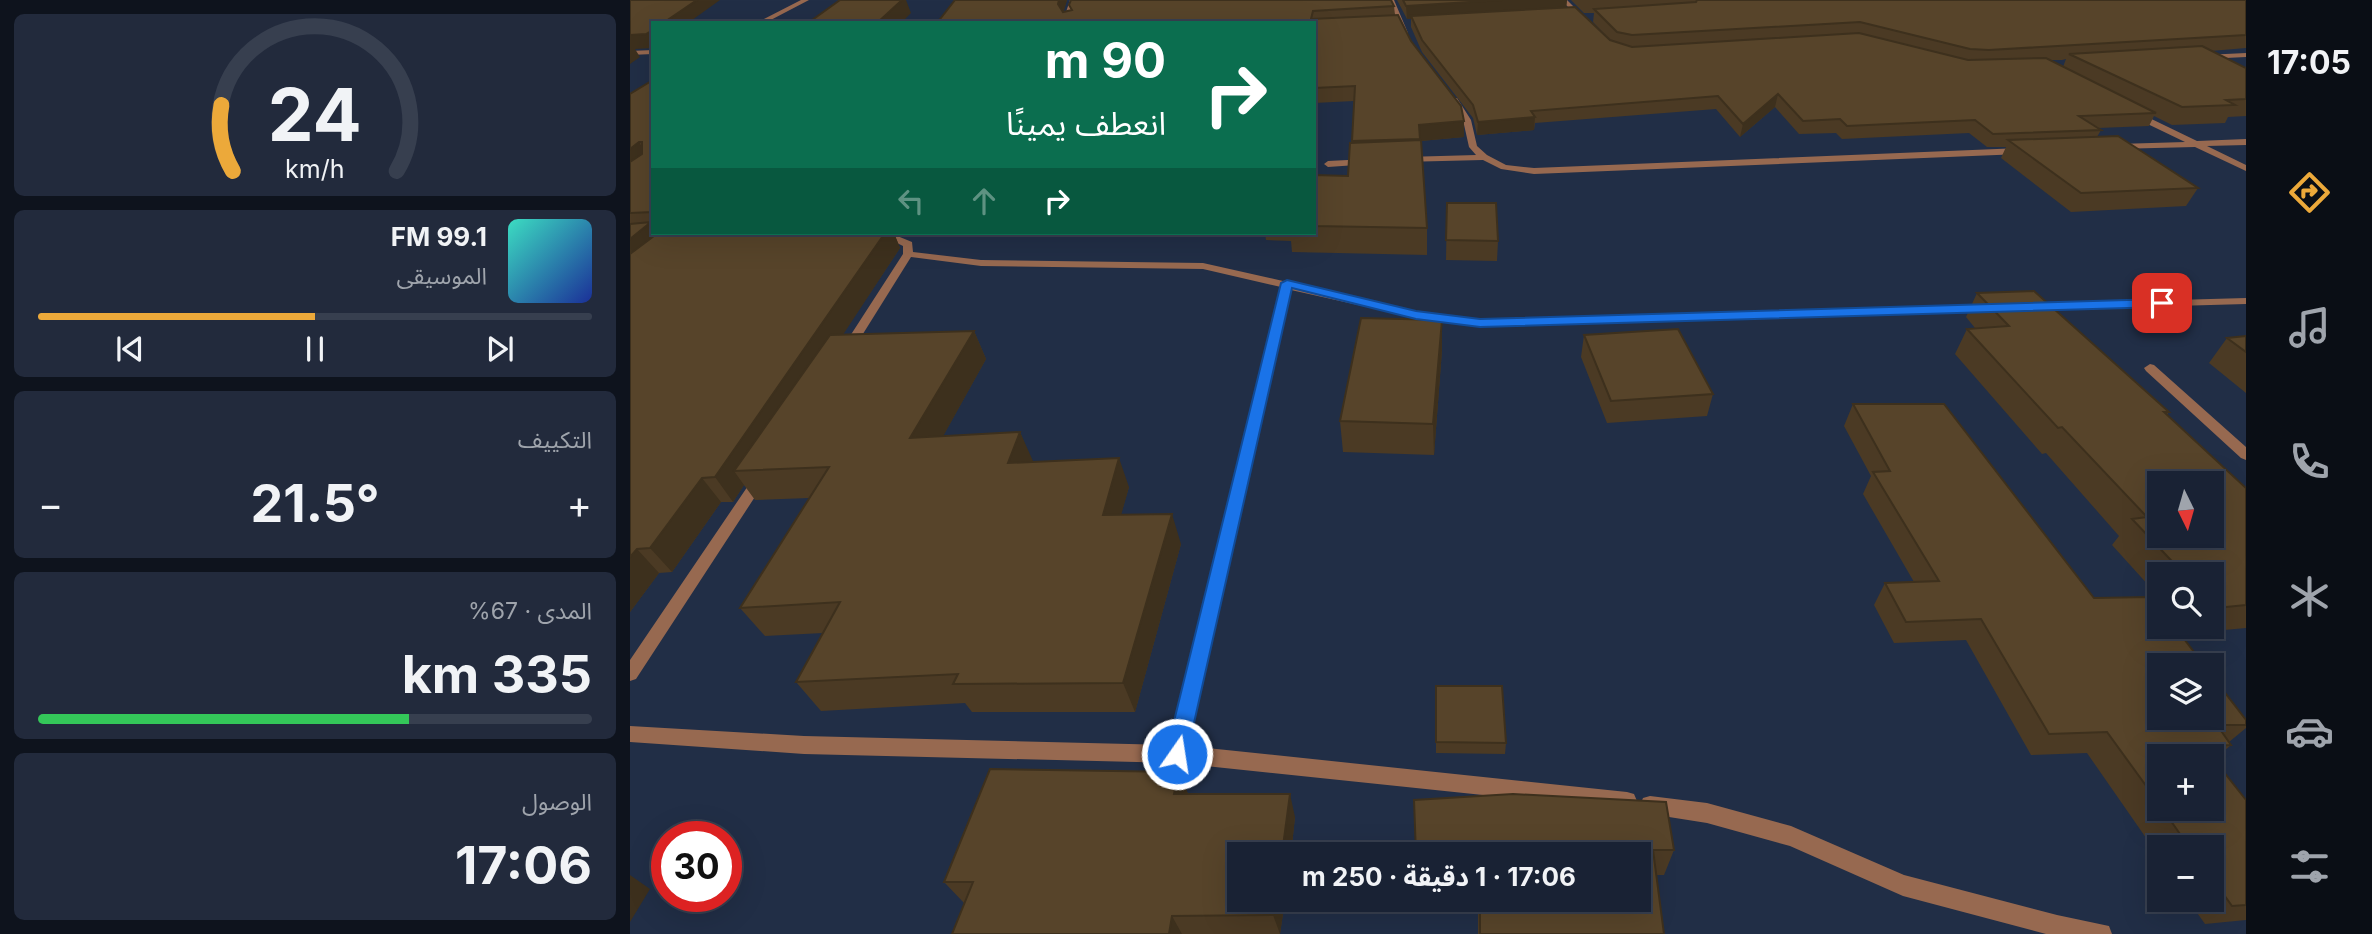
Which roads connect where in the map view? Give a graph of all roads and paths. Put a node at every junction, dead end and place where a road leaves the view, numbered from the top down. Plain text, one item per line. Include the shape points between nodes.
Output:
1 (806, 0) edge
2 (1073, 0) edge
3 (1391, 0) edge
4 (1564, 0) edge
5 (1564, 14) edge
6 (1580, 15) junction
7 (1596, 17) edge
8 (763, 21) edge
9 (1069, 21) edge
10 (1416, 24) edge
11 (1402, 25) junction
12 (1390, 26) edge
13 (1590, 26) edge
14 (1412, 44) edge
15 (651, 52) edge
16 (630, 53) edge
17 (2246, 55) edge
18 (2194, 58) edge
19 (1445, 89) edge
20 (2130, 112) edge
21 (2246, 142) edge
22 (2198, 144) junction
23 (2101, 148) edge
24 (2032, 151) edge
25 (1485, 157) junction
26 (1381, 161) edge
27 (1394, 161) edge
28 (1328, 164) dead end
29 (2246, 168) edge
30 (887, 235) edge
31 (908, 254) junction
32 (1287, 283) junction
33 (2246, 301) edge
34 (2023, 307) edge
35 (1995, 308) edge
36 (835, 368) edge
37 (2150, 368) dead end
38 (2246, 455) edge
39 (766, 470) edge
40 (630, 674) edge
41 (630, 734) edge
42 (1177, 754) junction
43 (2101, 934) edge

1 - 8 street
2 - 9 street
3 - 11 street
4 - 6 street
5 - 6 street
6 - 7 street
6 - 13 street
10 - 11 street
11 - 12 street
11 - 14 street
15 - 16 street
17 - 18 street
19 - 25 street via 1466,120 1473,147
20 - 22 street
21 - 22 street
22 - 23 street
22 - 29 street
24 - 25 street via 1534,172 1503,167
25 - 27 street
26 - 28 street
30 - 31 street via 908,244
31 - 32 street via 981,263 1203,266
31 - 36 street
32 - 35 street via 1416,315 1480,323
32 - 42 street
33 - 34 street
37 - 38 street
39 - 40 street
41 - 42 street via 804,745
42 - 43 street via 1565,793 1707,813 1791,836 1903,886

